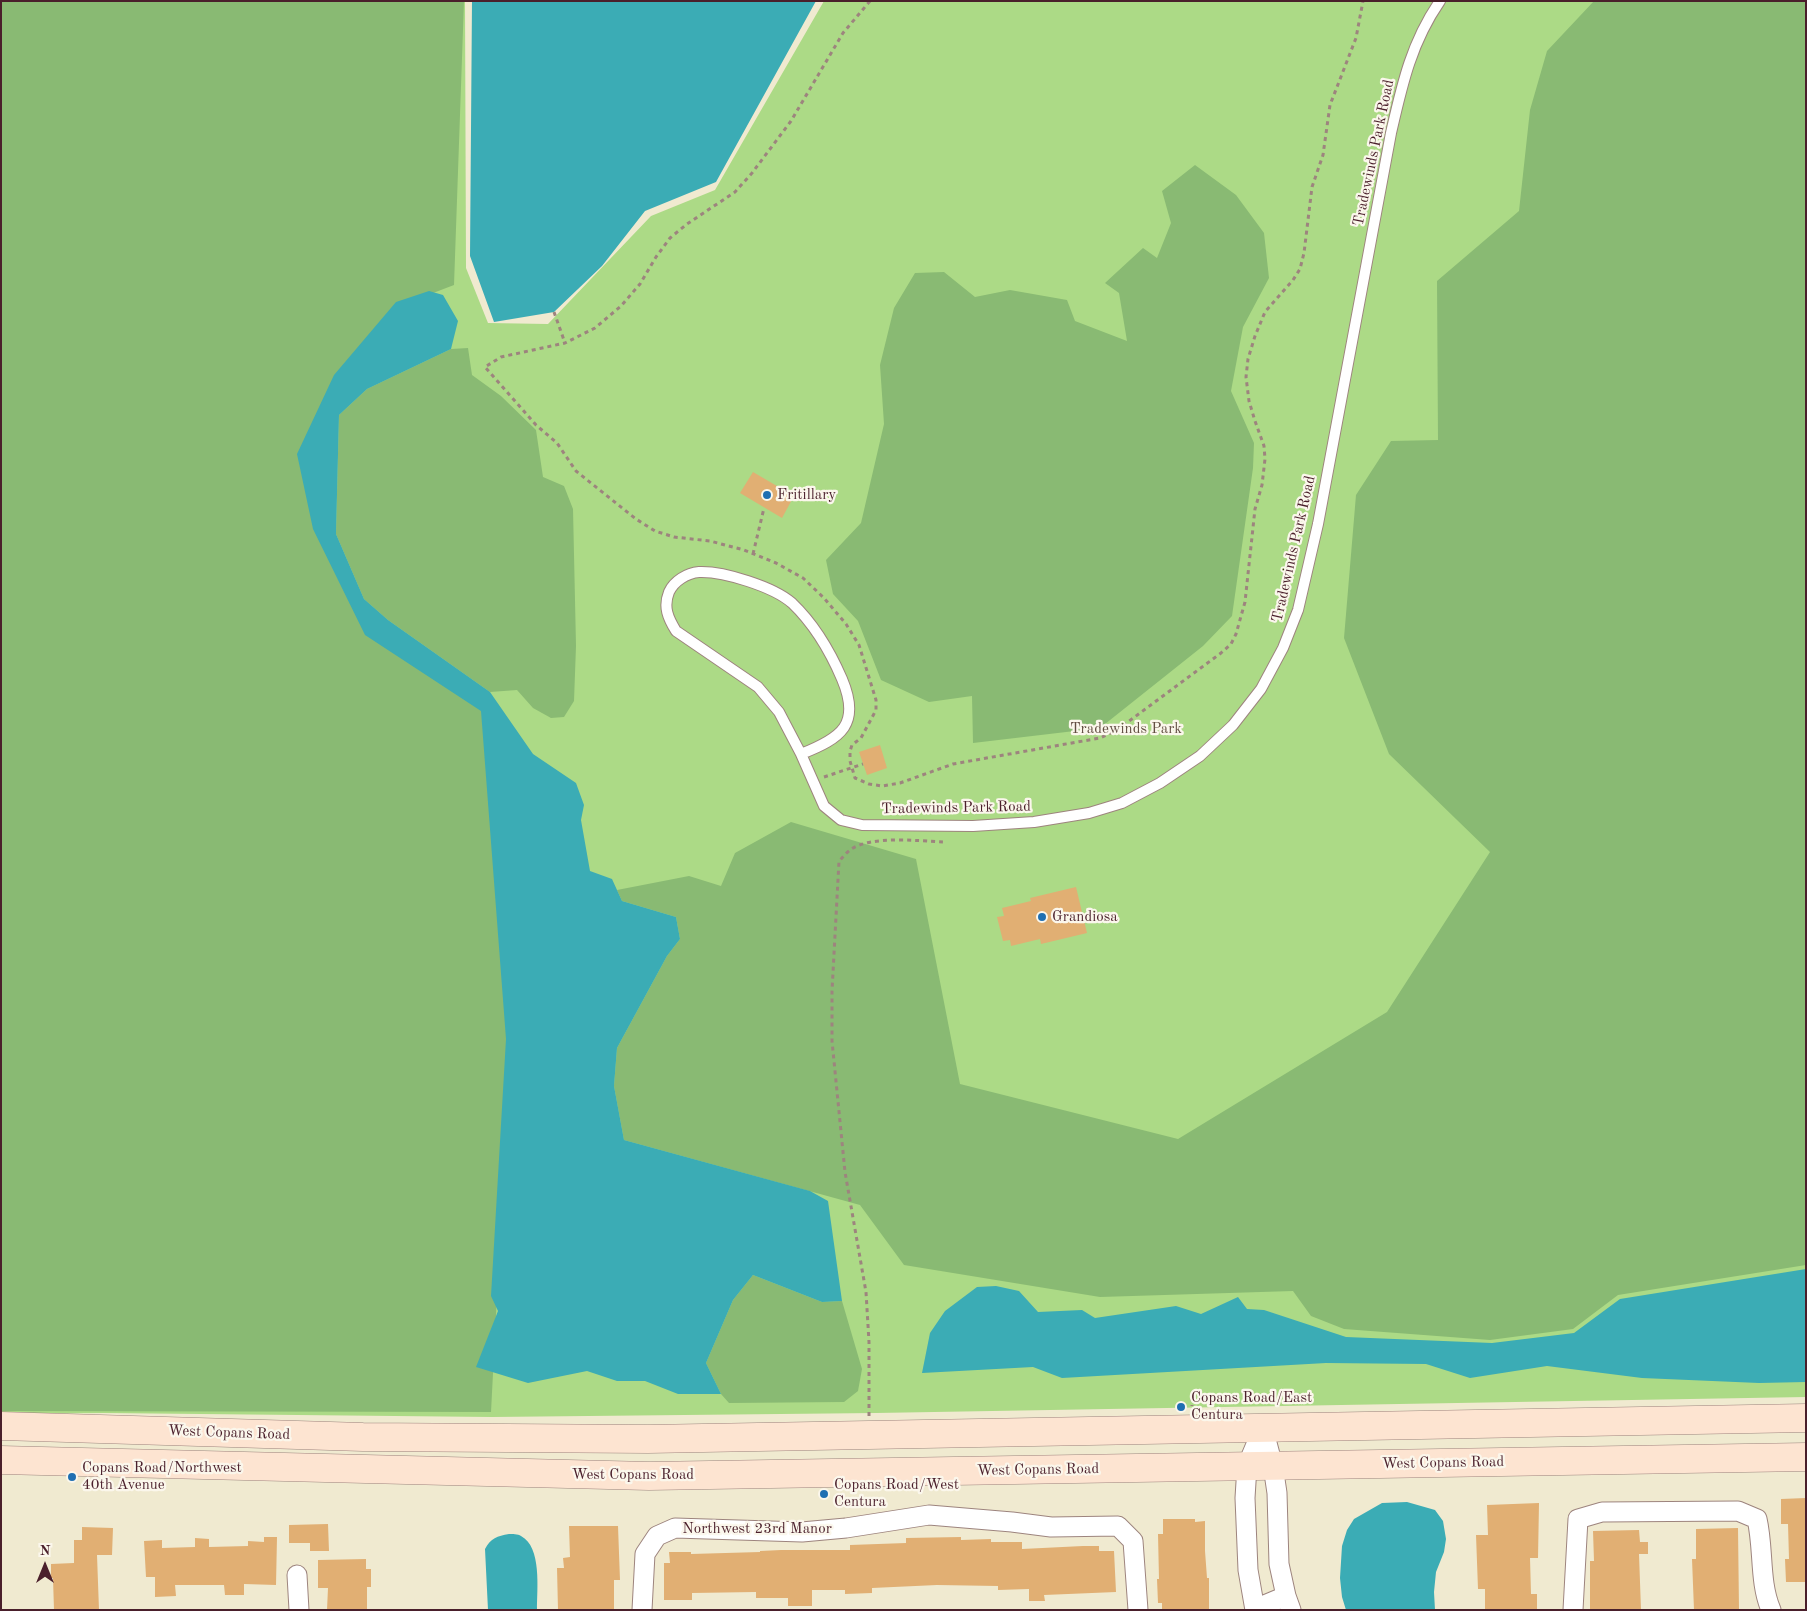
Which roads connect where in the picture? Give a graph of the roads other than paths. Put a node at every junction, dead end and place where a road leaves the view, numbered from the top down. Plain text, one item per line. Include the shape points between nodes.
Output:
1 (1440, 1) edge
2 (801, 754) junction
3 (1806, 1418) edge
4 (1, 1426) edge
5 (1263, 1428) junction
6 (794, 1436) junction
7 (1806, 1457) edge
8 (1, 1460) edge
9 (1246, 1466) junction
10 (1273, 1466) junction
11 (794, 1474) junction
12 (297, 1575) dead end
13 (1288, 1603) edge
14 (1255, 1609) edge
15 (299, 1610) edge
16 (642, 1610) edge
17 (1138, 1610) edge
18 (1573, 1610) edge
19 (1771, 1610) edge

1 - 2 lane, Tradewinds Park Road via 1421,33 1406,70 1391,133 1318,524 1300,601 1283,648 1261,689 1233,725 1200,756 1160,783 1122,802 1089,813 1034,822 944,826 862,825 841,820 824,806
2 - 2 lane, Tradewinds Park Road via 839,735 850,710 848,692 838,668 816,630 791,602 763,586 698,572 682,577 672,586 666,600 668,618 676,631 758,686 779,712
3 - 5 main road, West Copans Road
4 - 6 main road, West Copans Road via 373,1437 648,1439
5 - 6 main road, West Copans Road
5 - 9 street
5 - 10 street
6 - 11 main road
7 - 10 main road, West Copans Road
8 - 11 main road, West Copans Road via 649,1476
9 - 10 main road, West Copans Road
9 - 11 main road, West Copans Road
9 - 14 street via 1248,1570
10 - 13 street via 1279,1564
12 - 15 street
13 - 14 street
16 - 17 street, Northwest 23rd Manor via 645,1554 657,1536 675,1528 802,1532 929,1515 1051,1527 1118,1526 1132,1542
18 - 19 street via 1578,1518 1602,1512 1738,1511 1757,1519 1765,1596

